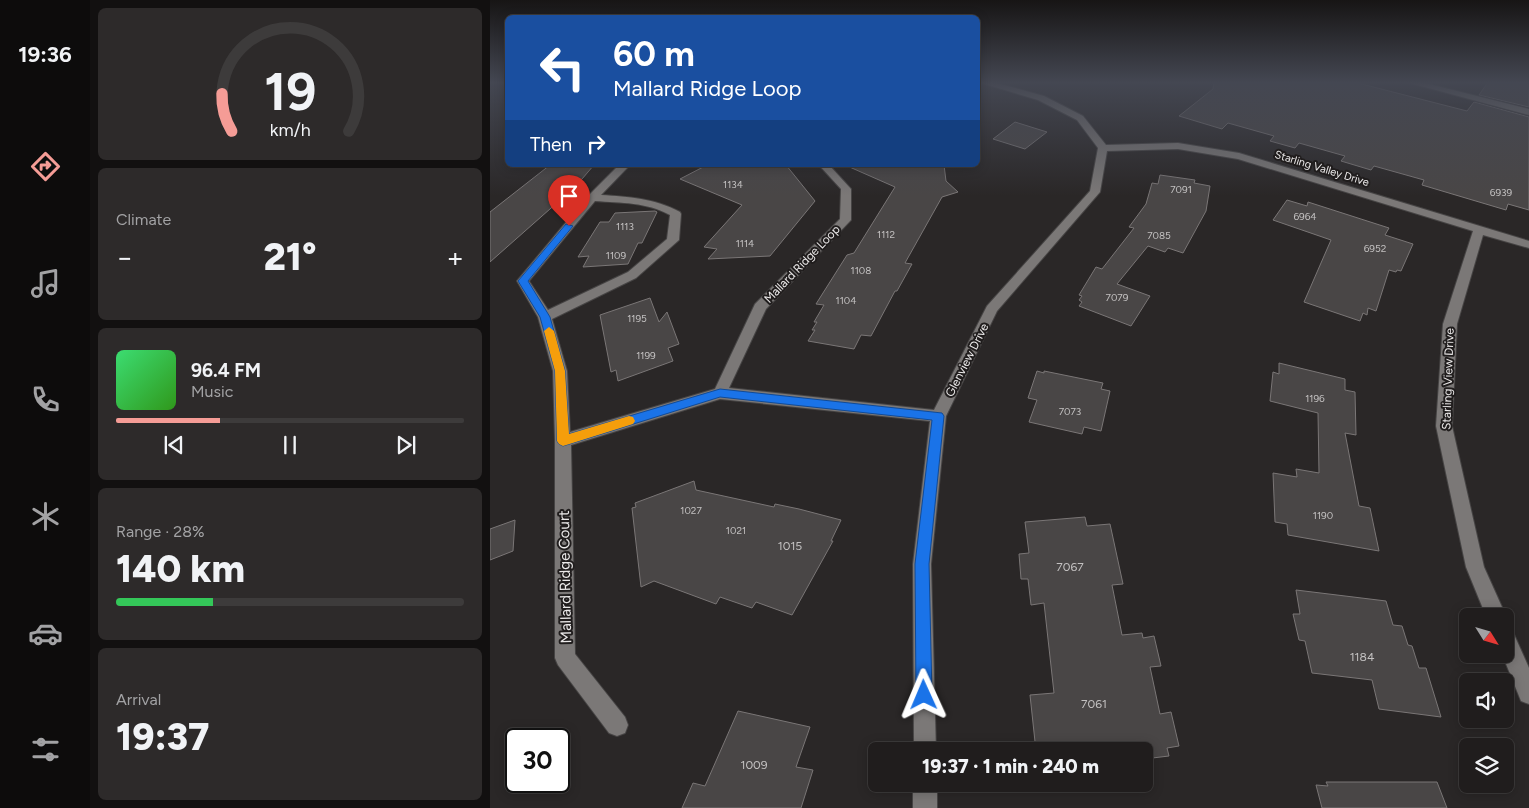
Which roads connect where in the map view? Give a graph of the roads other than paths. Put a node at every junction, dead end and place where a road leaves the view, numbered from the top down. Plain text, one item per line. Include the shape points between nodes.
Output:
1 (1081, 120) edge
2 (1103, 148) junction
3 (623, 167) edge
4 (826, 167) edge
5 (592, 198) junction
6 (1479, 230) junction
7 (1529, 245) edge
8 (545, 317) junction
9 (720, 393) junction
10 (938, 416) junction
11 (563, 441) junction
12 (1493, 608) edge
13 (1514, 658) edge
14 (1529, 693) edge
15 (617, 725) dead end
16 (925, 742) edge
17 (925, 792) edge
18 (925, 808) edge

1 - 2 street
2 - 6 street, Starling Valley Drive via 1178,146 1239,156
2 - 10 street, Glenview Drive via 1095,192 992,309
3 - 5 street
4 - 9 street, Mallard Ridge Loop via 846,188 845,220 760,307
5 - 8 street via 523,281
5 - 8 street via 643,200 661,205 676,214 673,240 632,275
6 - 7 street, Starling Valley Drive
6 - 12 street, Starling View Drive via 1450,324 1444,426 1475,567
8 - 11 street via 560,371
9 - 10 street
9 - 11 street
10 - 16 street, Glenview Drive via 922,564
11 - 15 street, Mallard Ridge Court via 566,658
13 - 14 street
17 - 18 street

